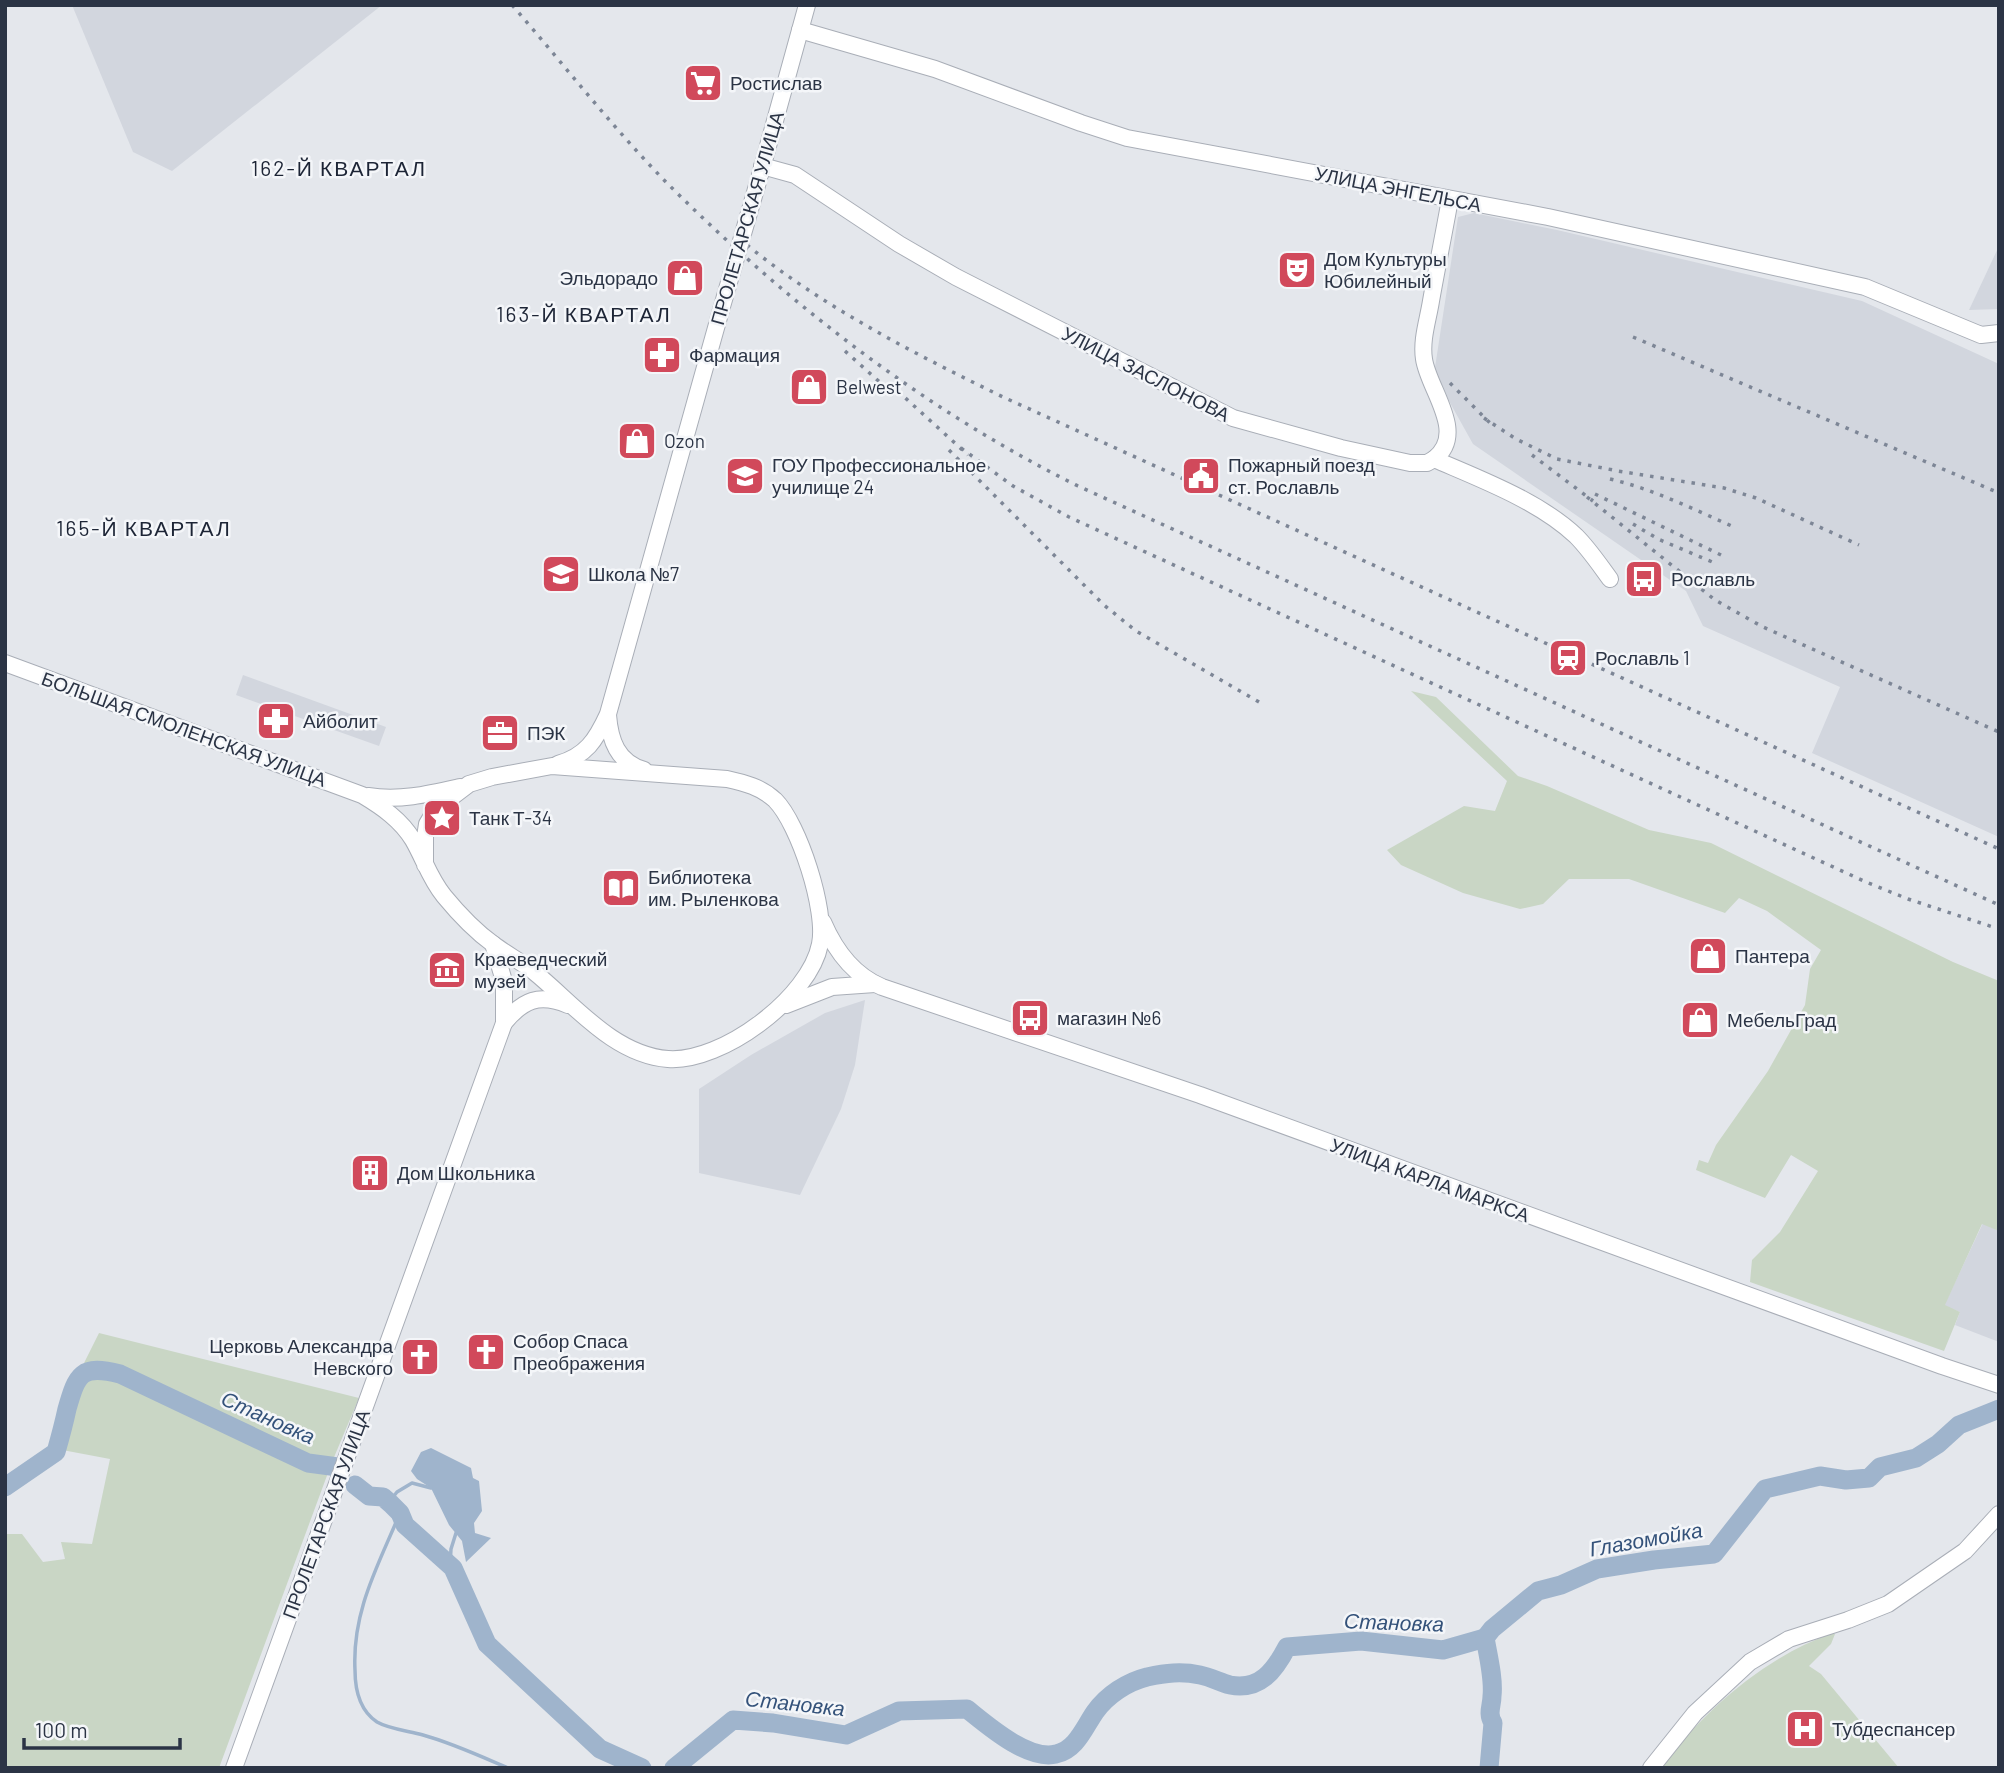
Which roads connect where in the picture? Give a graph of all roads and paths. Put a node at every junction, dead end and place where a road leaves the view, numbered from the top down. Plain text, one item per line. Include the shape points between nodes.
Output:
1 (807, 5) edge
2 (800, 30) junction
3 (760, 174) junction
4 (1450, 199) junction
5 (1999, 333) edge
6 (1434, 459) junction
7 (1610, 579) dead end
8 (5, 663) edge
9 (608, 714) junction
10 (552, 766) junction
11 (650, 772) junction
12 (469, 784) junction
13 (362, 795) junction
14 (425, 865) junction
15 (821, 916) junction
16 (493, 944) junction
17 (875, 984) junction
18 (576, 1008) junction
19 (775, 1011) junction
20 (504, 1023) junction
21 (1991, 1382) edge
22 (1999, 1514) edge
23 (234, 1768) edge
24 (1651, 1768) edge

1 - 2 main road, ПРОЛЕТАРСКАЯ УЛИЦА
2 - 3 main road, ПРОЛЕТАРСКАЯ УЛИЦА
2 - 4 main road, УЛИЦА ЭНГЕЛЬСА via 934,69 1127,138
3 - 6 main road, УЛИЦА ЗАСЛОНОВА via 794,175 956,277 1233,418 1409,464
3 - 9 main road, ПРОЛЕТАРСКАЯ УЛИЦА, bridge
4 - 5 main road, УЛИЦА ЭНГЕЛЬСА via 1865,287 1982,335
4 - 6 main road via 1423,350 1427,378 1440,401 1447,433 1444,448
6 - 7 main road, УЛИЦА ЗАСЛОНОВА via 1552,518 1578,538
8 - 13 main road, БОЛЬШАЯ СМОЛЕНСКАЯ УЛИЦА
9 - 10 main road, ПРОЛЕТАРСКАЯ УЛИЦА via 590,747
9 - 11 main road, ПРОЛЕТАРСКАЯ УЛИЦА via 615,749 628,763
10 - 11 main road
10 - 12 main road, БОЛЬШАЯ СМОЛЕНСКАЯ УЛИЦА
11 - 15 main road via 748,783 775,800 797,833
12 - 13 main road, БОЛЬШАЯ СМОЛЕНСКАЯ УЛИЦА via 412,797
12 - 14 main road via 436,809 427,824
13 - 14 main road, БОЛЬШАЯ СМОЛЕНСКАЯ УЛИЦА via 404,827
14 - 16 main road, БОЛЬШАЯ СМОЛЕНСКАЯ УЛИЦА via 445,897
15 - 17 main road, УЛИЦА КАРЛА МАРКСА via 835,947
15 - 19 main road via 820,944 812,967
16 - 18 main road, БОЛЬШАЯ СМОЛЕНСКАЯ УЛИЦА via 526,965
16 - 20 main road, ПРОЛЕТАРСКАЯ УЛИЦА via 503,981
17 - 19 main road, УЛИЦА КАРЛА МАРКСА via 832,987
17 - 21 main road, УЛИЦА КАРЛА МАРКСА via 1213,1100
18 - 19 main road, БОЛЬШАЯ СМОЛЕНСКАЯ УЛИЦА via 628,1048 671,1059 709,1052
18 - 20 main road, ПРОЛЕТАРСКАЯ УЛИЦА via 546,999 531,1000
20 - 23 main road, ПРОЛЕТАРСКАЯ УЛИЦА
22 - 24 main road via 1965,1551 1888,1604 1789,1639 1750,1662 1695,1713

